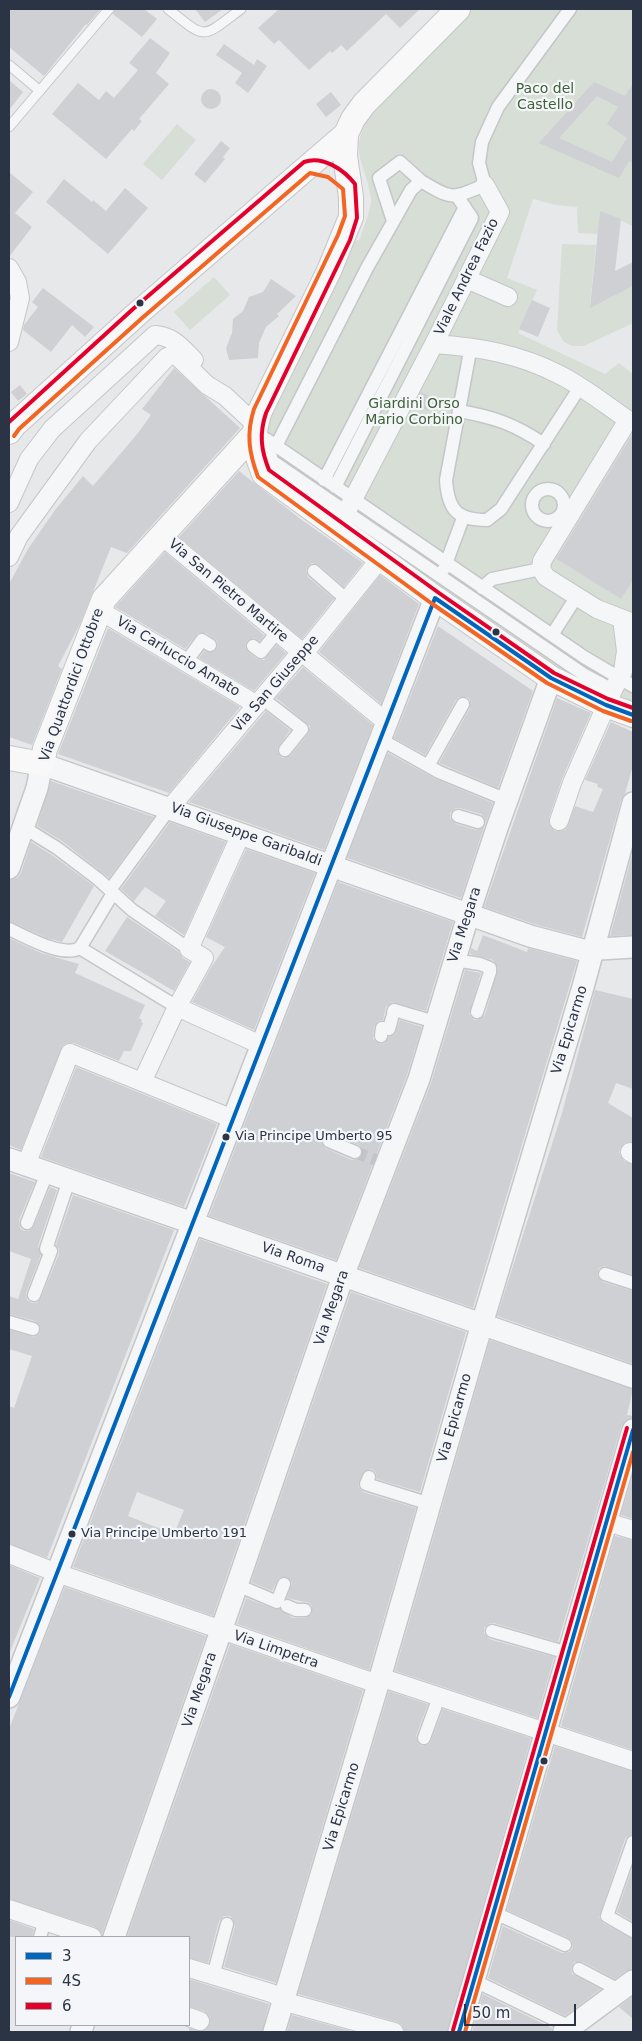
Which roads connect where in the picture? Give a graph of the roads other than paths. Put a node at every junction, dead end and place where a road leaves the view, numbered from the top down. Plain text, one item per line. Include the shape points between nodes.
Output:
1 (109, 9) edge
2 (168, 9) edge
3 (241, 9) edge
4 (458, 9) edge
5 (570, 9) edge
6 (9, 65) edge
7 (40, 91) junction
8 (9, 127) edge
9 (346, 134) junction
10 (308, 167) junction
11 (421, 181) junction
12 (485, 185) junction
13 (349, 186) junction
14 (457, 196) junction
15 (393, 221) junction
16 (9, 268) edge
17 (467, 279) junction
18 (508, 297) dead end
19 (9, 342) edge
20 (434, 344) junction
21 (471, 346) junction
22 (580, 387) junction
23 (225, 396) junction
24 (459, 411) junction
25 (254, 430) junction
26 (9, 432) edge
27 (544, 444) junction
28 (276, 446) junction
29 (237, 454) junction
30 (264, 474) junction
31 (329, 484) junction
32 (517, 487) junction
33 (534, 497) junction
34 (9, 503) edge
35 (345, 514) junction
36 (565, 516) junction
37 (463, 518) junction
38 (162, 536) junction
39 (9, 557) edge
40 (380, 559) junction
41 (446, 564) junction
42 (541, 570) junction
43 (314, 571) dead end
44 (438, 587) junction
45 (482, 588) junction
46 (577, 596) junction
47 (347, 600) junction
48 (99, 610) junction
49 (628, 621) edge
50 (277, 632) junction
51 (552, 635) junction
52 (210, 645) dead end
53 (252, 646) dead end
54 (302, 653) junction
55 (186, 662) junction
56 (551, 678) junction
57 (618, 690) edge
58 (259, 701) junction
59 (463, 704) dead end
60 (633, 715) edge
61 (383, 731) junction
62 (285, 750) dead end
63 (9, 758) edge
64 (42, 764) junction
65 (428, 766) junction
66 (507, 800) junction
67 (633, 803) edge
68 (170, 808) junction
69 (458, 816) dead end
70 (559, 821) dead end
71 (488, 825) junction
72 (23, 827) junction
73 (241, 834) junction
74 (331, 866) junction
75 (9, 868) edge
76 (112, 890) junction
77 (468, 916) junction
78 (9, 928) edge
79 (80, 948) junction
80 (633, 948) edge
81 (189, 949) junction
82 (592, 950) junction
83 (454, 960) junction
84 (179, 1002) junction
85 (477, 1012) dead end
86 (436, 1022) junction
87 (381, 1036) dead end
88 (261, 1045) junction
89 (142, 1082) junction
90 (233, 1119) junction
91 (329, 1142) dead end
92 (355, 1152) tunnel mouth
93 (17, 1162) edge
94 (47, 1173) junction
95 (69, 1180) junction
96 (27, 1223) dead end
97 (192, 1224) junction
98 (605, 1274) dead end
99 (343, 1276) junction
100 (633, 1284) edge
101 (34, 1294) dead end
102 (9, 1322) edge
103 (482, 1324) junction
104 (32, 1330) dead end
105 (633, 1377) edge
106 (633, 1430) edge
107 (369, 1477) dead end
108 (430, 1504) junction
109 (607, 1522) junction
110 (633, 1530) edge
111 (9, 1554) edge
112 (57, 1573) junction
113 (284, 1584) dead end
114 (238, 1586) junction
115 (282, 1604) junction
116 (305, 1610) dead end
117 (221, 1631) junction
118 (492, 1631) dead end
119 (568, 1653) junction
120 (379, 1681) junction
121 (9, 1697) edge
122 (438, 1697) junction
123 (546, 1733) junction
124 (424, 1738) dead end
125 (633, 1762) edge
126 (633, 1842) edge
127 (9, 1908) edge
128 (495, 1913) junction
129 (228, 1924) dead end
130 (42, 1929) edge
131 (633, 1932) edge
132 (86, 1936) edge
133 (114, 1936) edge
134 (565, 1944) dead end
135 (190, 1968) edge
136 (578, 1969) dead end
137 (213, 1976) junction
138 (474, 1981) junction
139 (627, 1986) edge
140 (284, 1999) junction
141 (567, 2030) edge
142 (274, 2032) edge
143 (394, 2032) edge
144 (460, 2032) edge

1 - 7 lane
2 - 3 lane via 201,33 212,31
4 - 9 main road via 364,104
5 - 12 street via 498,108 482,142 480,163
6 - 7 lane
7 - 8 lane
9 - 10 main road
9 - 13 main road, Via Quattordici Ottobre
10 - 13 main road via 332,171
10 - 26 main road via 137,314
11 - 14 street via 444,195
11 - 15 street via 411,190
11 - 15 street via 400,162 379,178
12 - 14 street
12 - 17 street, Viale Andrea Fazio via 500,212
13 - 25 main road, Via Quattordici Ottobre via 351,217 344,237 260,411
14 - 31 street via 465,207
15 - 28 street
16 - 19 street via 17,282 20,298
17 - 18 street
17 - 20 street, Viale Andrea Fazio
20 - 21 street
20 - 35 street, Viale Andrea Fazio
21 - 22 street via 531,362
21 - 24 street
22 - 27 street
22 - 36 street via 628,420
23 - 25 street
23 - 34 street via 214,379 173,339 155,335 52,429 29,459
23 - 39 street via 207,385 178,357 168,357 88,441 19,536
24 - 27 street via 504,421
24 - 37 street via 446,480 451,506
25 - 29 main road, Via Quattordici Ottobre
25 - 30 main road via 256,454
27 - 32 street
28 - 31 street
28 - 35 street via 266,439 272,461
29 - 30 street
29 - 38 main road, Via Quattordici Ottobre
30 - 35 main road
31 - 35 street
32 - 33 street
32 - 37 street via 501,509 487,520
33 - 36 street via 533,512 543,521 550,522
33 - 36 street via 546,489 554,490 564,500
35 - 40 main road
35 - 41 street
35 - 44 street
36 - 42 street via 542,561
37 - 41 street
38 - 48 main road, Via Quattordici Ottobre via 104,599
38 - 50 street, Via San Pietro Martire
40 - 44 main road
40 - 47 street, Via San Giuseppe
41 - 44 street
41 - 45 street
42 - 45 street via 492,579
42 - 46 street
43 - 47 street
44 - 56 main road
44 - 57 street via 583,674
44 - 61 street
45 - 51 street
46 - 49 street via 597,609
46 - 51 street
47 - 54 street, Via San Giuseppe
48 - 55 street, Via Carluccio Amato
48 - 64 main road, Via Quattordici Ottobre
49 - 57 street
50 - 53 street via 261,652
50 - 54 street, Via San Pietro Martire
51 - 57 street
52 - 55 street via 202,640
54 - 58 street, Via San Giuseppe
54 - 61 street, Via San Pietro Martire
55 - 58 street, Via Carluccio Amato
56 - 57 main road
56 - 66 street, Via Megara
57 - 60 main road
57 - 70 street via 572,783
58 - 62 street via 302,729
58 - 68 street, Via San Giuseppe
59 - 65 street
61 - 65 street
61 - 74 street
63 - 64 main road
64 - 68 street, Via Giuseppe Garibaldi
64 - 72 street, Via Quattordici Ottobre
65 - 66 street
66 - 71 street, Via Megara
67 - 82 street, Via Epicarmo
68 - 73 street, Via Giuseppe Garibaldi
68 - 76 street
69 - 71 street
71 - 77 street, Via Megara
72 - 75 street, Via Quattordici Ottobre
72 - 76 street via 57,848
73 - 74 street, Via Giuseppe Garibaldi
73 - 81 street
74 - 77 street, Via Giuseppe Garibaldi
74 - 88 street
76 - 79 street
76 - 81 street via 132,910
77 - 82 street, Via Giuseppe Garibaldi via 530,936
77 - 83 street, Via Megara
78 - 79 street via 58,950 69,952
79 - 84 street
80 - 82 street, Via Giuseppe Garibaldi
81 - 84 street via 204,958
82 - 103 street, Via Epicarmo
83 - 85 street via 490,968
83 - 86 street, Via Megara
84 - 88 street
84 - 89 street
86 - 87 street via 394,1010 389,1029 382,1028
86 - 99 street, Via Megara via 419,1079 381,1162
88 - 90 street
89 - 90 street
89 - 93 street via 70,1054
90 - 97 street
91 - 92 street
93 - 94 street, Via Roma
94 - 95 street, Via Roma
94 - 96 street
95 - 97 street, Via Roma
95 - 101 street via 46,1249 51,1251
97 - 99 street, Via Roma
97 - 112 street
98 - 100 street
99 - 103 street, Via Roma
99 - 114 street, Via Megara
102 - 104 street
103 - 105 street, Via Roma
103 - 108 street, Via Epicarmo
106 - 109 street
107 - 108 street via 366,1484
108 - 120 street, Via Epicarmo
109 - 110 street
109 - 119 street
111 - 112 street, Via Limpetra
112 - 117 street, Via Limpetra
112 - 121 street
113 - 115 street
114 - 115 street
114 - 117 street, Via Megara
115 - 116 street
117 - 120 street, Via Limpetra via 369,1681
117 - 133 street, Via Megara
118 - 119 street
119 - 123 street
120 - 122 street, Via Limpetra via 390,1680
120 - 140 street, Via Epicarmo
122 - 123 street, Via Limpetra
122 - 124 street
123 - 125 street, Via Limpetra
123 - 128 street
126 - 131 street via 607,1916
127 - 130 street
128 - 134 street
128 - 138 street
129 - 137 street
130 - 132 street
135 - 137 street
136 - 139 street
137 - 140 street
138 - 141 street
138 - 144 street
139 - 141 street
140 - 142 street, Via Epicarmo
140 - 143 street

